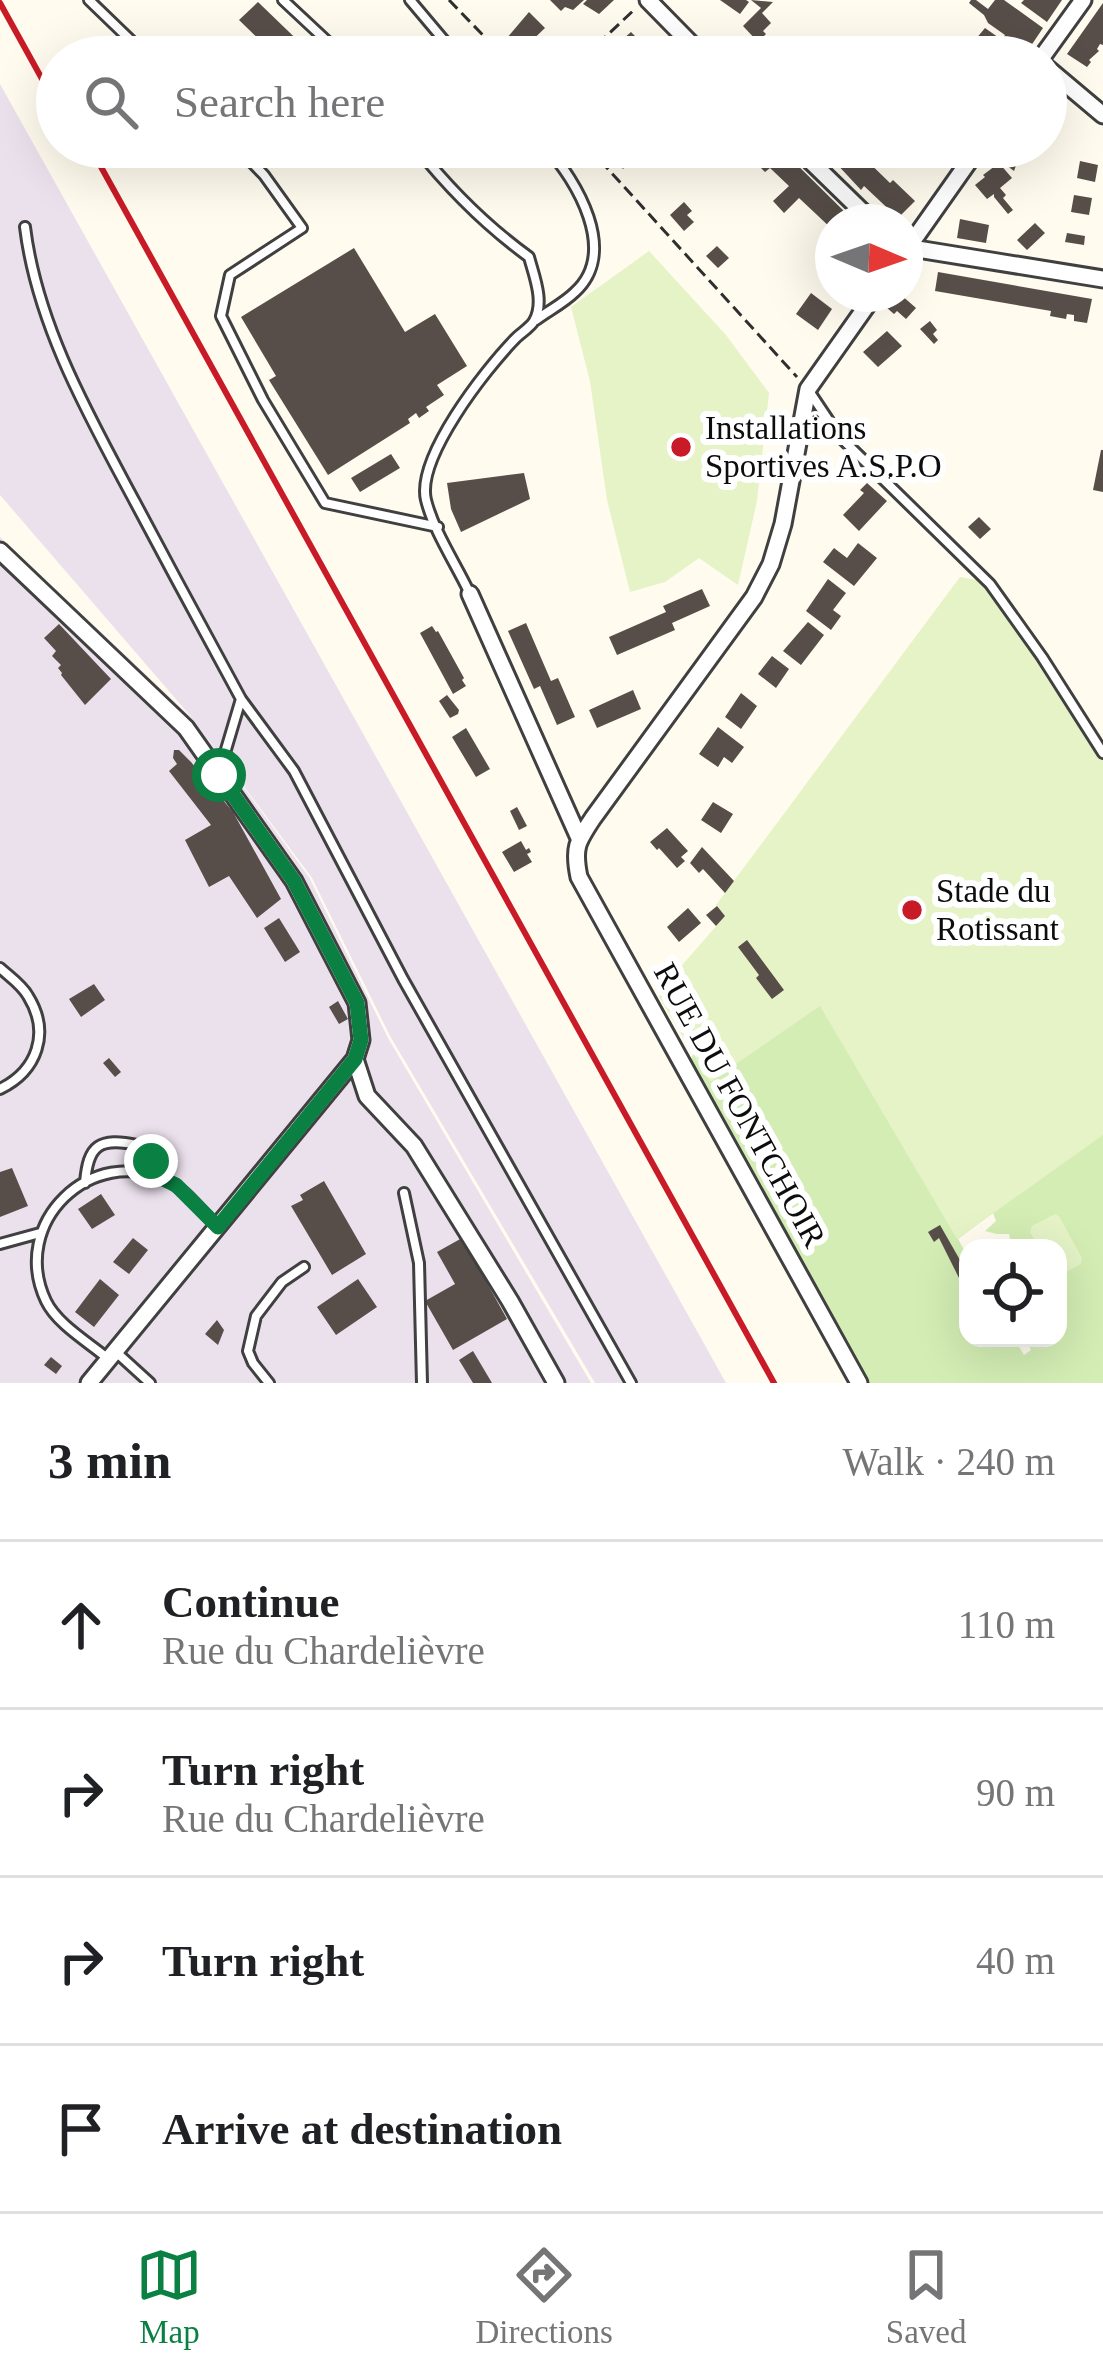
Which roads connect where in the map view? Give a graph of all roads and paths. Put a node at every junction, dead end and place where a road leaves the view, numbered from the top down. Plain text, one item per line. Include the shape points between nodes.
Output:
1 (89, 0) edge
2 (283, 0) edge
3 (410, 0) edge
4 (449, 0) edge
5 (1083, 0) edge
6 (648, 1) edge
7 (126, 36) edge
8 (322, 36) edge
9 (440, 36) edge
10 (484, 36) edge
11 (606, 36) edge
12 (683, 36) edge
13 (1057, 36) edge
14 (1067, 85) edge
15 (1103, 115) edge
16 (257, 168) edge
17 (432, 168) edge
18 (561, 168) edge
19 (607, 168) edge
20 (818, 168) edge
21 (964, 168) edge
22 (855, 204) edge
23 (923, 225) edge
24 (26, 226) dead end
25 (923, 252) edge
26 (1103, 279) edge
27 (862, 312) edge
28 (534, 320) junction
29 (808, 389) junction
30 (438, 527) junction
31 (0, 550) edge
32 (470, 594) joint
33 (241, 699) junction
34 (1103, 753) edge
35 (219, 775) junction
36 (577, 846) junction
37 (0, 968) edge
38 (355, 1059) junction
39 (0, 1089) edge
40 (161, 1178) junction
41 (85, 1183) junction
42 (404, 1193) dead end
43 (218, 1227) junction
44 (41, 1232) junction
45 (0, 1244) edge
46 (304, 1268) dead end
47 (112, 1355) junction
48 (89, 1383) edge
49 (150, 1383) edge
50 (269, 1383) edge
51 (422, 1383) edge
52 (556, 1383) edge
53 (632, 1383) edge
54 (859, 1383) edge

1 - 7 lane
2 - 8 lane
3 - 9 lane
4 - 10 path
5 - 13 street
6 - 11 path
6 - 12 street
14 - 15 street
16 - 30 lane via 302,228 230,275 221,316 263,400 325,503
17 - 28 lane via 530,257 539,296
18 - 28 lane via 580,194 594,262 579,290
19 - 29 path
20 - 22 street
21 - 23 street
24 - 33 lane via 44,310 90,419
25 - 26 street
27 - 29 street
28 - 30 lane via 467,396 440,443 425,498
29 - 34 lane via 839,436 990,584
29 - 36 street via 771,565
30 - 32 lane
31 - 35 street via 185,728
32 - 36 street, RUE DU FONTCHOIR
33 - 35 lane
33 - 53 lane via 294,771
35 - 38 street via 294,881 357,1003
36 - 54 street, RUE DU FONTCHOIR via 580,877
37 - 39 lane via 27,994 38,1030 28,1069
38 - 43 street
38 - 52 street via 367,1096 414,1146
40 - 41 lane via 118,1172
40 - 41 lane via 144,1150 119,1142 92,1151
40 - 43 lane
41 - 44 lane
42 - 51 lane via 419,1263
43 - 47 street
44 - 45 lane
44 - 47 lane via 36,1262 46,1303
46 - 50 lane via 256,1316 248,1351
47 - 48 street
47 - 49 lane

